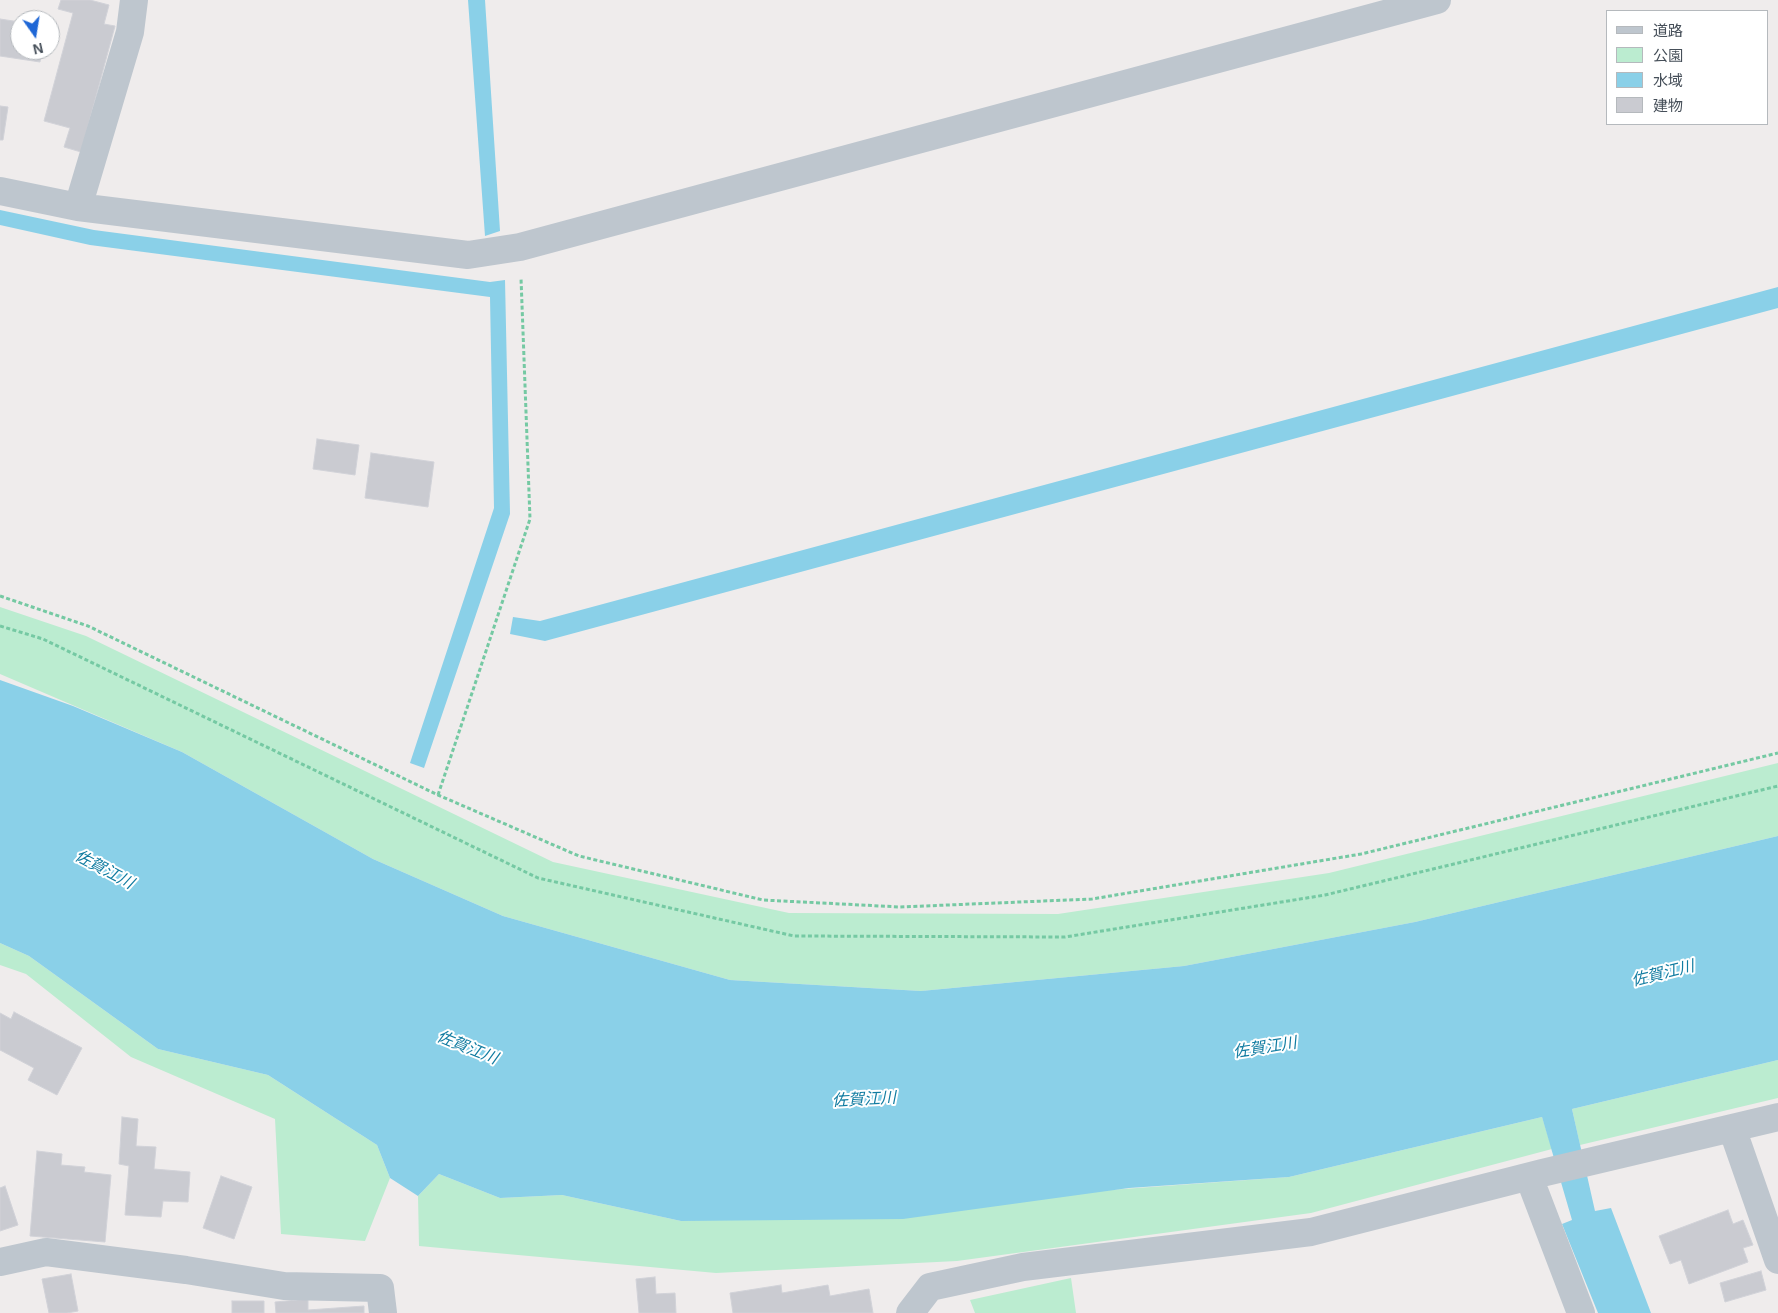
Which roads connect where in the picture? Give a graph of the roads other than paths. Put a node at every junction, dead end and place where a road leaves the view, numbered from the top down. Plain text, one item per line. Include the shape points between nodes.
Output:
1 (134, 0) edge
2 (1437, 0) edge
3 (0, 191) edge
4 (78, 207) junction
5 (1778, 1117) edge
6 (1732, 1128) junction
7 (1535, 1175) junction
8 (1778, 1260) edge
9 (0, 1262) edge
10 (383, 1313) edge
11 (910, 1313) edge
12 (1581, 1313) edge

1 - 4 street via 130,32
2 - 4 street via 520,247 468,255
3 - 4 street
5 - 6 street
6 - 7 street
6 - 8 street
7 - 11 street via 1311,1232 1023,1267 930,1286
7 - 12 street
9 - 10 street via 46,1252 284,1286 380,1288

